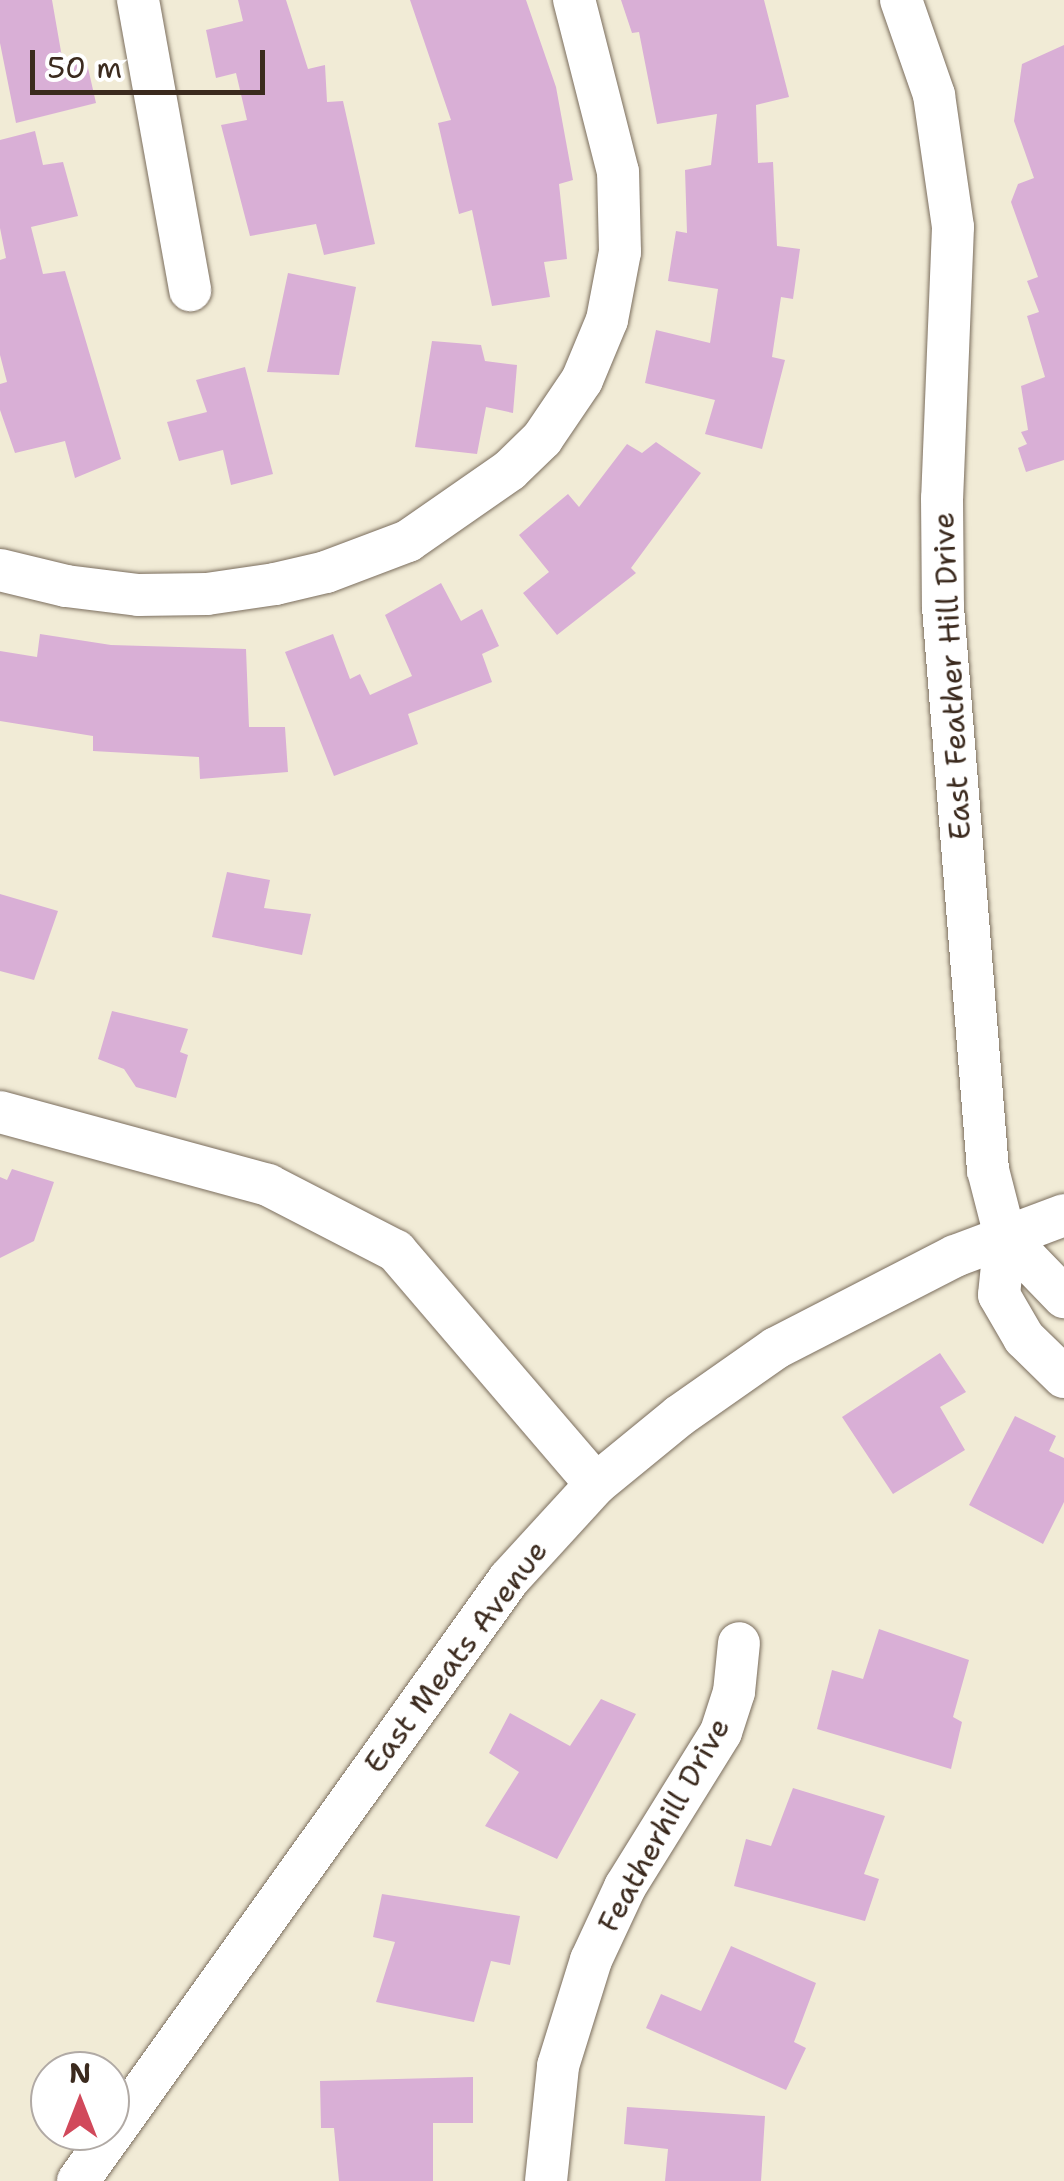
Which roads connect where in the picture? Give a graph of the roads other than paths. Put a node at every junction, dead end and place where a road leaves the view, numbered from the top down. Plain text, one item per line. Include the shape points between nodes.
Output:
1 (138, 0) edge
2 (574, 0) edge
3 (901, 0) edge
4 (190, 290) dead end
5 (0, 570) edge
6 (0, 1112) edge
7 (1064, 1214) edge
8 (1005, 1236) junction
9 (1064, 1297) edge
10 (1064, 1377) edge
11 (596, 1484) junction
12 (739, 1643) dead end
13 (78, 2181) edge
14 (546, 2181) edge

1 - 4 street
2 - 5 street via 618,172 620,252 607,320 582,380 542,439 510,470 408,542 326,572 208,594 138,596
3 - 8 street, East Feather Hill Drive via 934,95 954,227 942,607 988,1170
6 - 11 street via 268,1186 396,1251
7 - 8 street, East Meats Avenue
8 - 9 street
8 - 10 street via 999,1295 1024,1338
8 - 11 street, East Meats Avenue via 880,1291 776,1348
11 - 13 street, East Meats Avenue via 509,1578
12 - 14 street, Featherhill Drive via 734,1692 720,1732 625,1887 590,1960 558,2066

